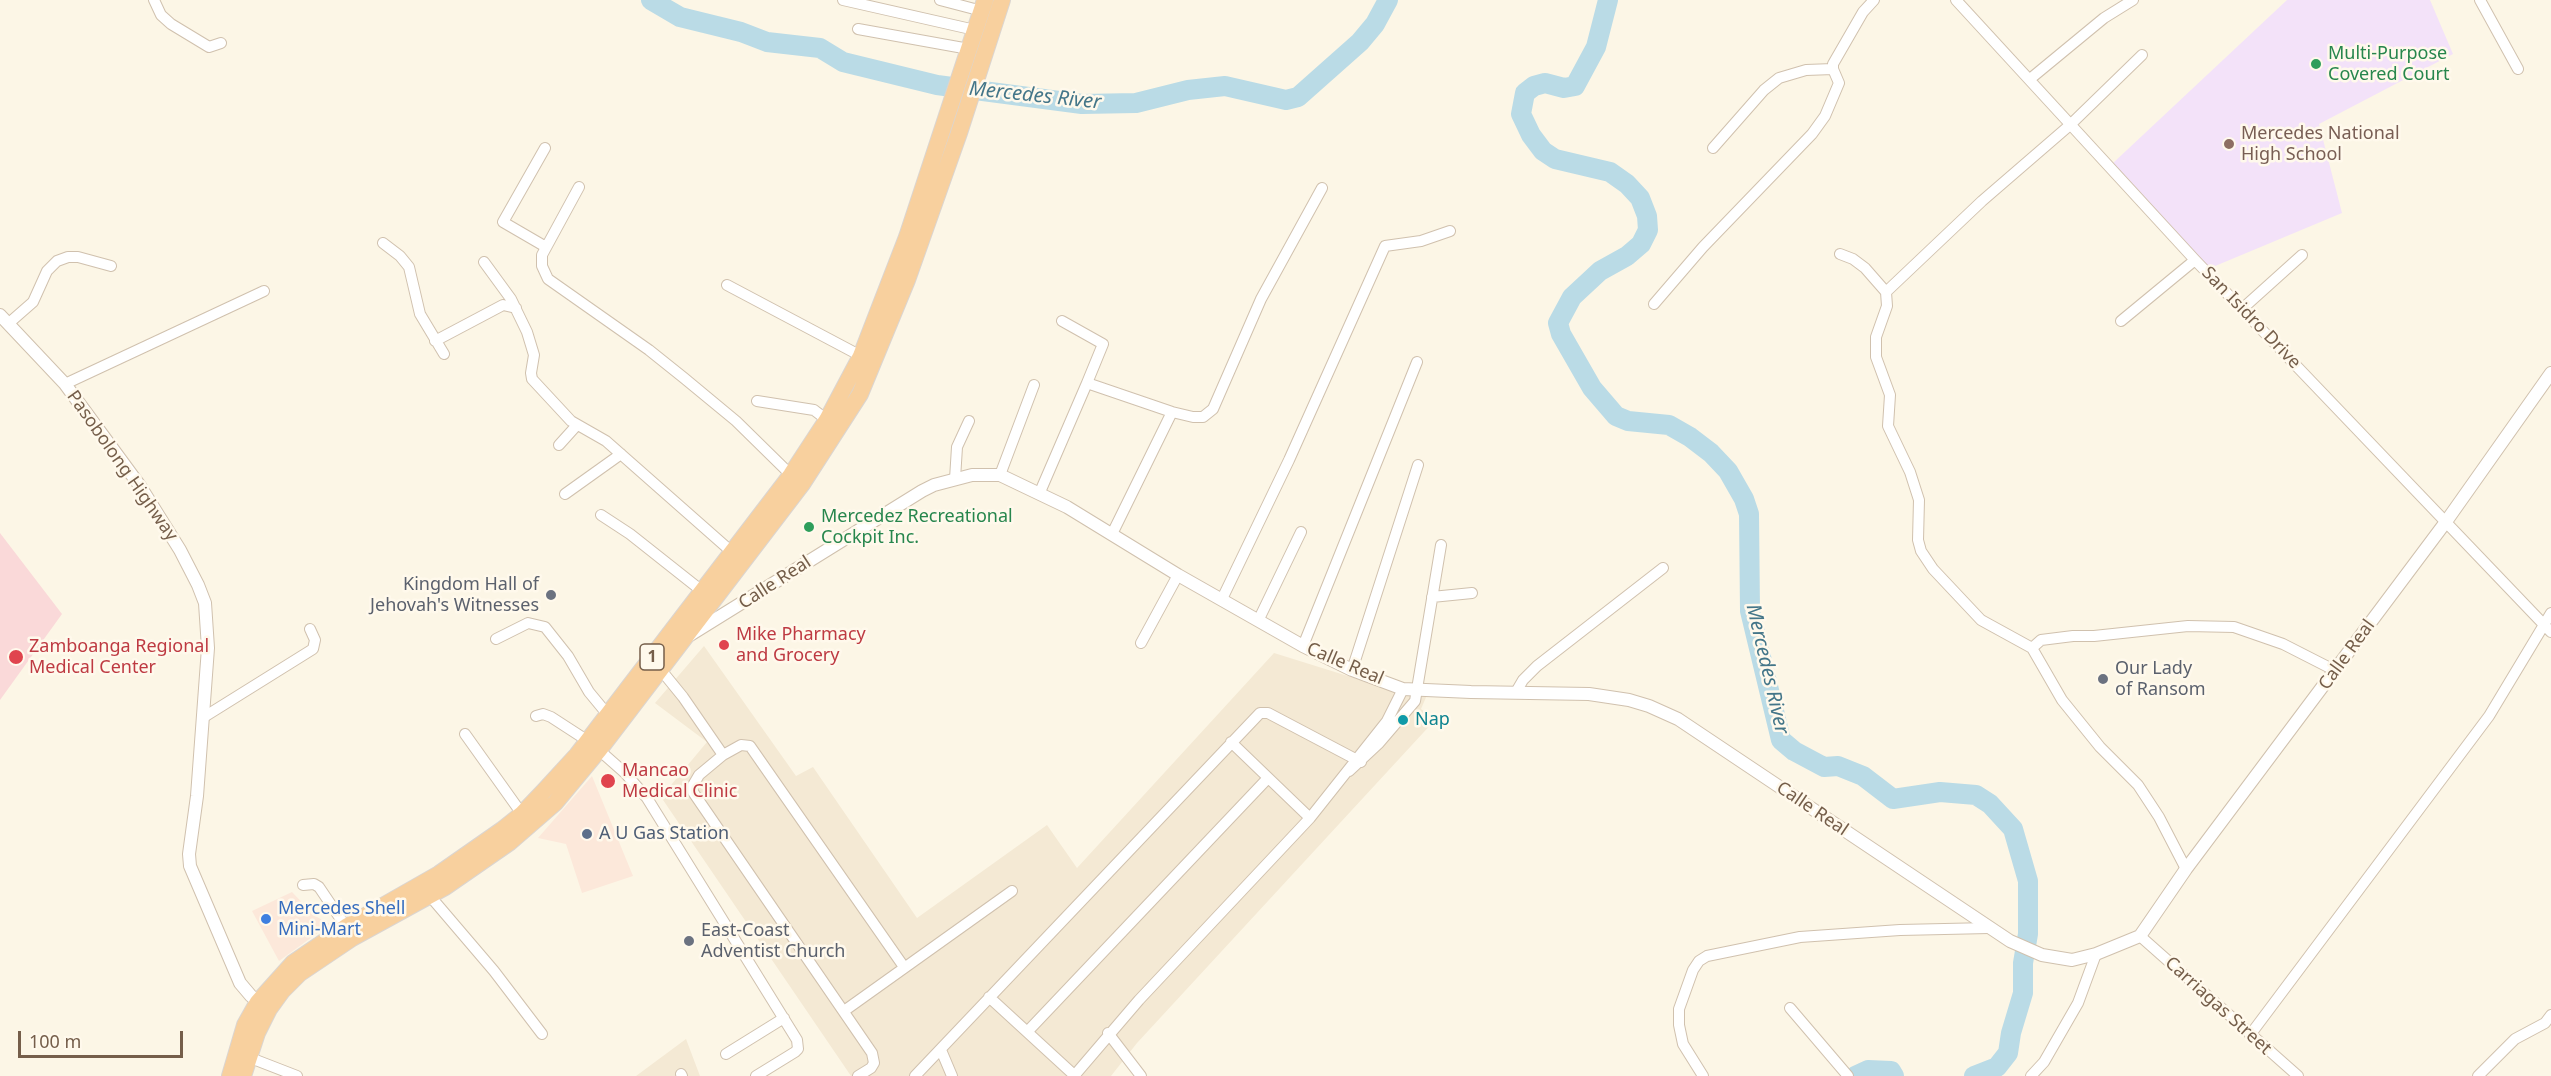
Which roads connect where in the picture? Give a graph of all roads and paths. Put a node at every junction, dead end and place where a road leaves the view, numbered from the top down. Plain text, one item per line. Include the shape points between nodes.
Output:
1 (154, 0) edge
2 (843, 0) edge
3 (940, 0) edge
4 (1002, 0) edge
5 (1874, 0) edge
6 (1956, 0) edge
7 (2133, 0) edge
8 (2480, 0) edge
9 (983, 5) edge
10 (858, 29) dead end
11 (975, 30) junction
12 (221, 43) dead end
13 (2142, 55) dead end
14 (973, 56) junction
15 (1833, 69) junction
16 (2518, 69) dead end
17 (2030, 79) junction
18 (2070, 125) junction
19 (951, 130) junction
20 (545, 148) dead end
21 (1713, 148) dead end
22 (579, 187) dead end
23 (1322, 188) dead end
24 (1449, 231) dead end
25 (383, 243) dead end
26 (546, 247) junction
27 (1840, 254) dead end
28 (2302, 255) dead end
29 (2195, 260) junction
30 (484, 262) dead end
31 (111, 266) dead end
32 (727, 285) dead end
33 (264, 291) dead end
34 (1886, 292) junction
35 (1654, 304) dead end
36 (516, 308) junction
37 (2242, 309) junction
38 (4, 319) edge
39 (1062, 321) dead end
40 (2121, 321) dead end
41 (435, 341) junction
42 (444, 354) dead end
43 (861, 356) junction
44 (1417, 362) dead end
45 (2551, 373) edge
46 (1088, 383) junction
47 (65, 384) junction
48 (1034, 385) dead end
49 (757, 401) dead end
50 (1172, 412) junction
51 (827, 420) junction
52 (969, 422) dead end
53 (577, 425) junction
54 (559, 445) dead end
55 (621, 454) junction
56 (1418, 465) dead end
57 (791, 475) junction
58 (999, 475) junction
59 (955, 479) junction
60 (1040, 492) junction
61 (565, 494) dead end
62 (601, 515) dead end
63 (2445, 523) junction
64 (1301, 532) dead end
65 (1112, 534) junction
66 (1442, 545) dead end
67 (733, 553) junction
68 (1663, 568) dead end
69 (1178, 575) junction
70 (702, 591) junction
71 (1472, 594) dead end
72 (1432, 597) junction
73 (1222, 599) junction
74 (2551, 613) edge
75 (1259, 619) junction
76 (2547, 628) edge
77 (310, 629) dead end
78 (687, 637) junction
79 (496, 639) dead end
80 (1140, 643) dead end
81 (663, 644) junction
82 (1303, 646) junction
83 (2032, 648) junction
84 (661, 670) junction
85 (1352, 670) junction
86 (2336, 670) junction
87 (1403, 688) junction
88 (1418, 690) junction
89 (1516, 692) junction
90 (608, 715) junction
91 (536, 716) dead end
92 (204, 717) junction
93 (1392, 722) junction
94 (465, 734) dead end
95 (1231, 742) junction
96 (594, 745) junction
97 (723, 755) junction
98 (1358, 761) junction
99 (1268, 778) junction
100 (522, 814) junction
101 (1310, 818) junction
102 (2186, 869) junction
103 (303, 885) dead end
104 (1012, 891) dead end
105 (430, 896) junction
106 (346, 927) junction
107 (1989, 928) junction
108 (2140, 936) junction
109 (2096, 954) junction
110 (904, 967) junction
111 (989, 997) junction
112 (264, 1005) junction
113 (1790, 1008) dead end
114 (844, 1011) junction
115 (2551, 1015) edge
116 (784, 1018) junction
117 (1028, 1031) junction
118 (1108, 1033) junction
119 (542, 1034) dead end
120 (2250, 1035) junction
121 (941, 1050) junction
122 (726, 1054) dead end
123 (248, 1057) junction
124 (230, 1076) edge
125 (243, 1076) edge
126 (297, 1076) edge
127 (756, 1076) edge
128 (858, 1076) edge
129 (915, 1076) edge
130 (952, 1076) edge
131 (1074, 1076) edge
132 (1142, 1076) edge
133 (1703, 1076) edge
134 (1848, 1076) edge
135 (2031, 1076) edge
136 (2298, 1076) edge
137 (2478, 1076) edge

1 - 12 street via 165,20 209,47
2 - 11 street
3 - 9 street
4 - 14 highway, 1
5 - 15 street via 1847,38
6 - 17 street, San Isidro Drive
7 - 17 street via 2104,18
8 - 16 street
9 - 11 highway, 1
10 - 14 street
11 - 14 highway, 1
13 - 18 street
14 - 19 highway, 1
15 - 21 street via 1806,70 1779,78
15 - 35 street via 1839,83 1825,116 1812,134
17 - 18 street, San Isidro Drive
18 - 29 street, San Isidro Drive
18 - 34 street
19 - 43 highway, 1
19 - 78 highway, 1 via 922,241 860,394 802,484
20 - 26 street via 503,222
22 - 26 street
23 - 50 street via 1262,299 1213,409 1203,417
24 - 73 street via 1421,241 1385,246
25 - 41 street via 409,267 420,314
26 - 57 street via 542,266 548,279 684,378 736,421
27 - 34 street via 1865,268
28 - 37 street
29 - 37 street, San Isidro Drive
29 - 40 street
30 - 36 street
31 - 38 street via 78,257 57,261 47,271 33,302
32 - 43 street
33 - 47 street
34 - 83 street via 1887,306 1876,337 1875,357 1890,395 1888,426 1919,500 1921,551 1981,620
36 - 41 street via 495,308
36 - 53 street via 532,347 532,379
37 - 63 street, San Isidro Drive
38 - 47 street, Pasobolong Highway
39 - 46 street via 1103,344
41 - 42 street
43 - 51 highway, 1
44 - 82 street
45 - 63 street, Calle Real
46 - 50 street
46 - 60 street
47 - 92 street, Pasobolong Highway via 140,486 198,585 208,627
48 - 58 street
49 - 51 street via 814,410
50 - 65 street
51 - 57 highway, 1
52 - 59 street via 957,447
53 - 54 street
53 - 55 street
55 - 61 street
55 - 67 street
56 - 85 street
57 - 67 highway, 1
58 - 59 street, Calle Real
58 - 60 street, Calle Real
59 - 78 street, Calle Real via 934,485 885,513
60 - 65 street, Calle Real
62 - 70 street
63 - 76 street, San Isidro Drive
63 - 86 street, Calle Real
64 - 75 street
65 - 69 street, Calle Real
66 - 72 street
67 - 70 highway, 1
68 - 89 street via 1537,666
69 - 73 street, Calle Real
69 - 80 street
70 - 81 highway, 1
71 - 72 street
72 - 88 street
73 - 75 street, Calle Real
74 - 76 street
75 - 82 street, Calle Real
76 - 120 street via 2489,716
77 - 92 street via 315,640 313,649
78 - 81 street, Calle Real
78 - 84 highway, 1
79 - 90 street via 528,623 545,627
81 - 90 highway, 1
82 - 85 street, Calle Real
83 - 86 street via 2041,640 2054,638 2188,626 2234,627 2283,644
83 - 102 street via 2062,700 2138,785
84 - 96 highway, 1
84 - 97 street
85 - 87 street, Calle Real
86 - 102 street, Calle Real
87 - 88 street, Calle Real
87 - 93 street
88 - 89 street, Calle Real
88 - 93 street via 1415,701
89 - 107 street, Calle Real via 1589,694 1629,700 1678,719
90 - 96 highway, 1
91 - 96 street via 551,717
92 - 112 street, Pasobolong Highway via 190,866 240,984
93 - 98 street
94 - 100 street
95 - 98 street via 1264,712
95 - 99 street
95 - 111 street
96 - 100 highway, 1
96 - 105 highway, 1 via 555,803 510,842
96 - 116 street via 646,798
97 - 110 street via 745,744 755,751
97 - 114 street via 695,781 693,792
98 - 101 street
99 - 101 street
99 - 117 street
100 - 106 highway, 1 via 439,874
101 - 118 street
102 - 108 street, Calle Real
103 - 106 street via 319,887
104 - 110 street
105 - 112 highway, 1 via 352,938 310,966
105 - 119 street
106 - 112 highway, 1 via 293,963
107 - 109 street, Calle Real via 2042,955 2072,960
107 - 133 street via 1800,937 1707,956 1693,970 1679,1025 1683,1044
108 - 109 street, Calle Real
108 - 120 street, Carriagas Street
109 - 135 street via 2078,1003 2044,1062
110 - 114 street
111 - 117 street
111 - 121 street
112 - 123 highway, 1
112 - 124 highway, 1 via 245,1025
113 - 134 street
114 - 128 street via 874,1059 871,1068
115 - 137 street via 2545,1023 2515,1039
116 - 122 street
116 - 127 street via 798,1048
117 - 131 street
118 - 131 street
118 - 132 street
120 - 136 street, Carriagas Street
121 - 129 street
121 - 130 street
123 - 125 highway, 1
123 - 126 street

